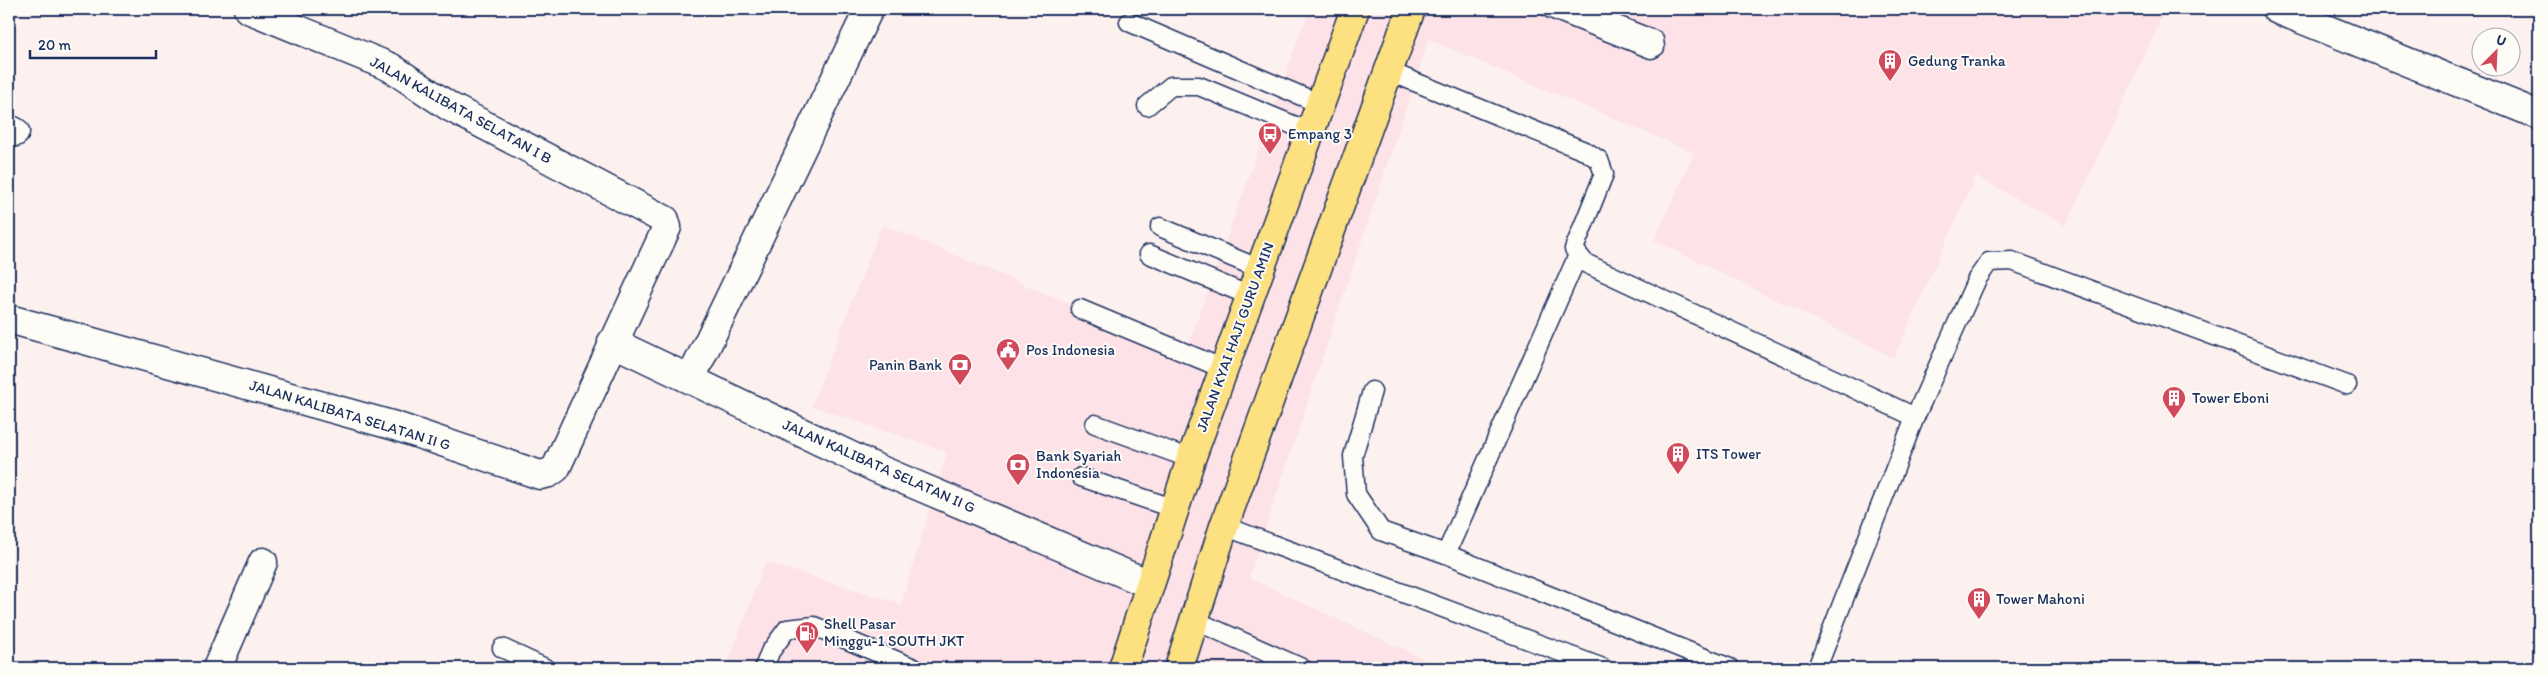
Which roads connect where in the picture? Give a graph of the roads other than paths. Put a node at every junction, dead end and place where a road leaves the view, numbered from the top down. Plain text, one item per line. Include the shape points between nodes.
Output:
1 (248, 9) edge
2 (869, 9) edge
3 (1355, 9) edge
4 (1410, 9) edge
5 (1551, 9) edge
6 (1577, 9) edge
7 (2276, 9) edge
8 (1128, 22) dead end
9 (1388, 71) junction
10 (1320, 104) junction
11 (1147, 106) dead end
12 (2539, 115) edge
13 (1310, 132) junction
14 (667, 223) joint
15 (1164, 228) dead end
16 (1154, 255) dead end
17 (1578, 255) junction
18 (1260, 269) junction
19 (1250, 296) junction
20 (1080, 309) dead end
21 (9, 319) edge
22 (612, 342) junction
23 (1224, 369) junction
24 (691, 378) junction
25 (2347, 385) dead end
26 (1372, 391) dead end
27 (1915, 417) junction
28 (1095, 424) dead end
29 (1179, 454) junction
30 (1081, 477) dead end
31 (1166, 506) junction
32 (1224, 526) junction
33 (1446, 554) junction
34 (263, 562) dead end
35 (1126, 575) junction
36 (1194, 620) junction
37 (502, 648) dead end
38 (217, 668) edge
39 (545, 668) edge
40 (764, 668) edge
41 (914, 668) edge
42 (1122, 668) edge
43 (1179, 668) edge
44 (1302, 668) edge
45 (1603, 668) edge
46 (1730, 668) edge
47 (1817, 668) edge

1 - 14 street, JALAN KALIBATA SELATAN I B via 390,67 450,107
2 - 24 street
3 - 10 main road, JALAN KYAI HAJI GURU AMIN
4 - 9 main road
5 - 6 lane via 1651,49 1655,47 1654,40
7 - 12 street
8 - 10 lane
9 - 17 lane via 1599,160 1604,174 1574,249
9 - 32 main road
10 - 13 main road, JALAN KYAI HAJI GURU AMIN
11 - 13 lane via 1171,86 1199,86
13 - 18 main road, JALAN KYAI HAJI GURU AMIN
14 - 22 street, JALAN KALIBATA SELATAN II G
15 - 18 lane
16 - 19 lane
17 - 27 lane via 1585,263
17 - 33 lane
18 - 19 main road, JALAN KYAI HAJI GURU AMIN
19 - 23 main road, JALAN KYAI HAJI GURU AMIN
20 - 23 lane
21 - 22 street, JALAN KALIBATA SELATAN II G via 395,426 540,475 556,468
22 - 24 street, JALAN KALIBATA SELATAN II G
23 - 29 main road, JALAN KYAI HAJI GURU AMIN
24 - 35 street, JALAN KALIBATA SELATAN II G via 876,468
25 - 27 lane via 2012,260 1990,262 1977,280
26 - 33 lane via 1353,456 1356,494 1381,531
27 - 47 lane
28 - 29 lane
29 - 31 main road, JALAN KYAI HAJI GURU AMIN
30 - 31 lane
31 - 35 main road, JALAN KYAI HAJI GURU AMIN
32 - 36 main road
32 - 45 lane
33 - 46 lane
34 - 38 street
35 - 42 main road, JALAN KYAI HAJI GURU AMIN
36 - 43 main road
36 - 44 lane
37 - 39 lane
40 - 41 lane via 770,652 786,629 814,626

